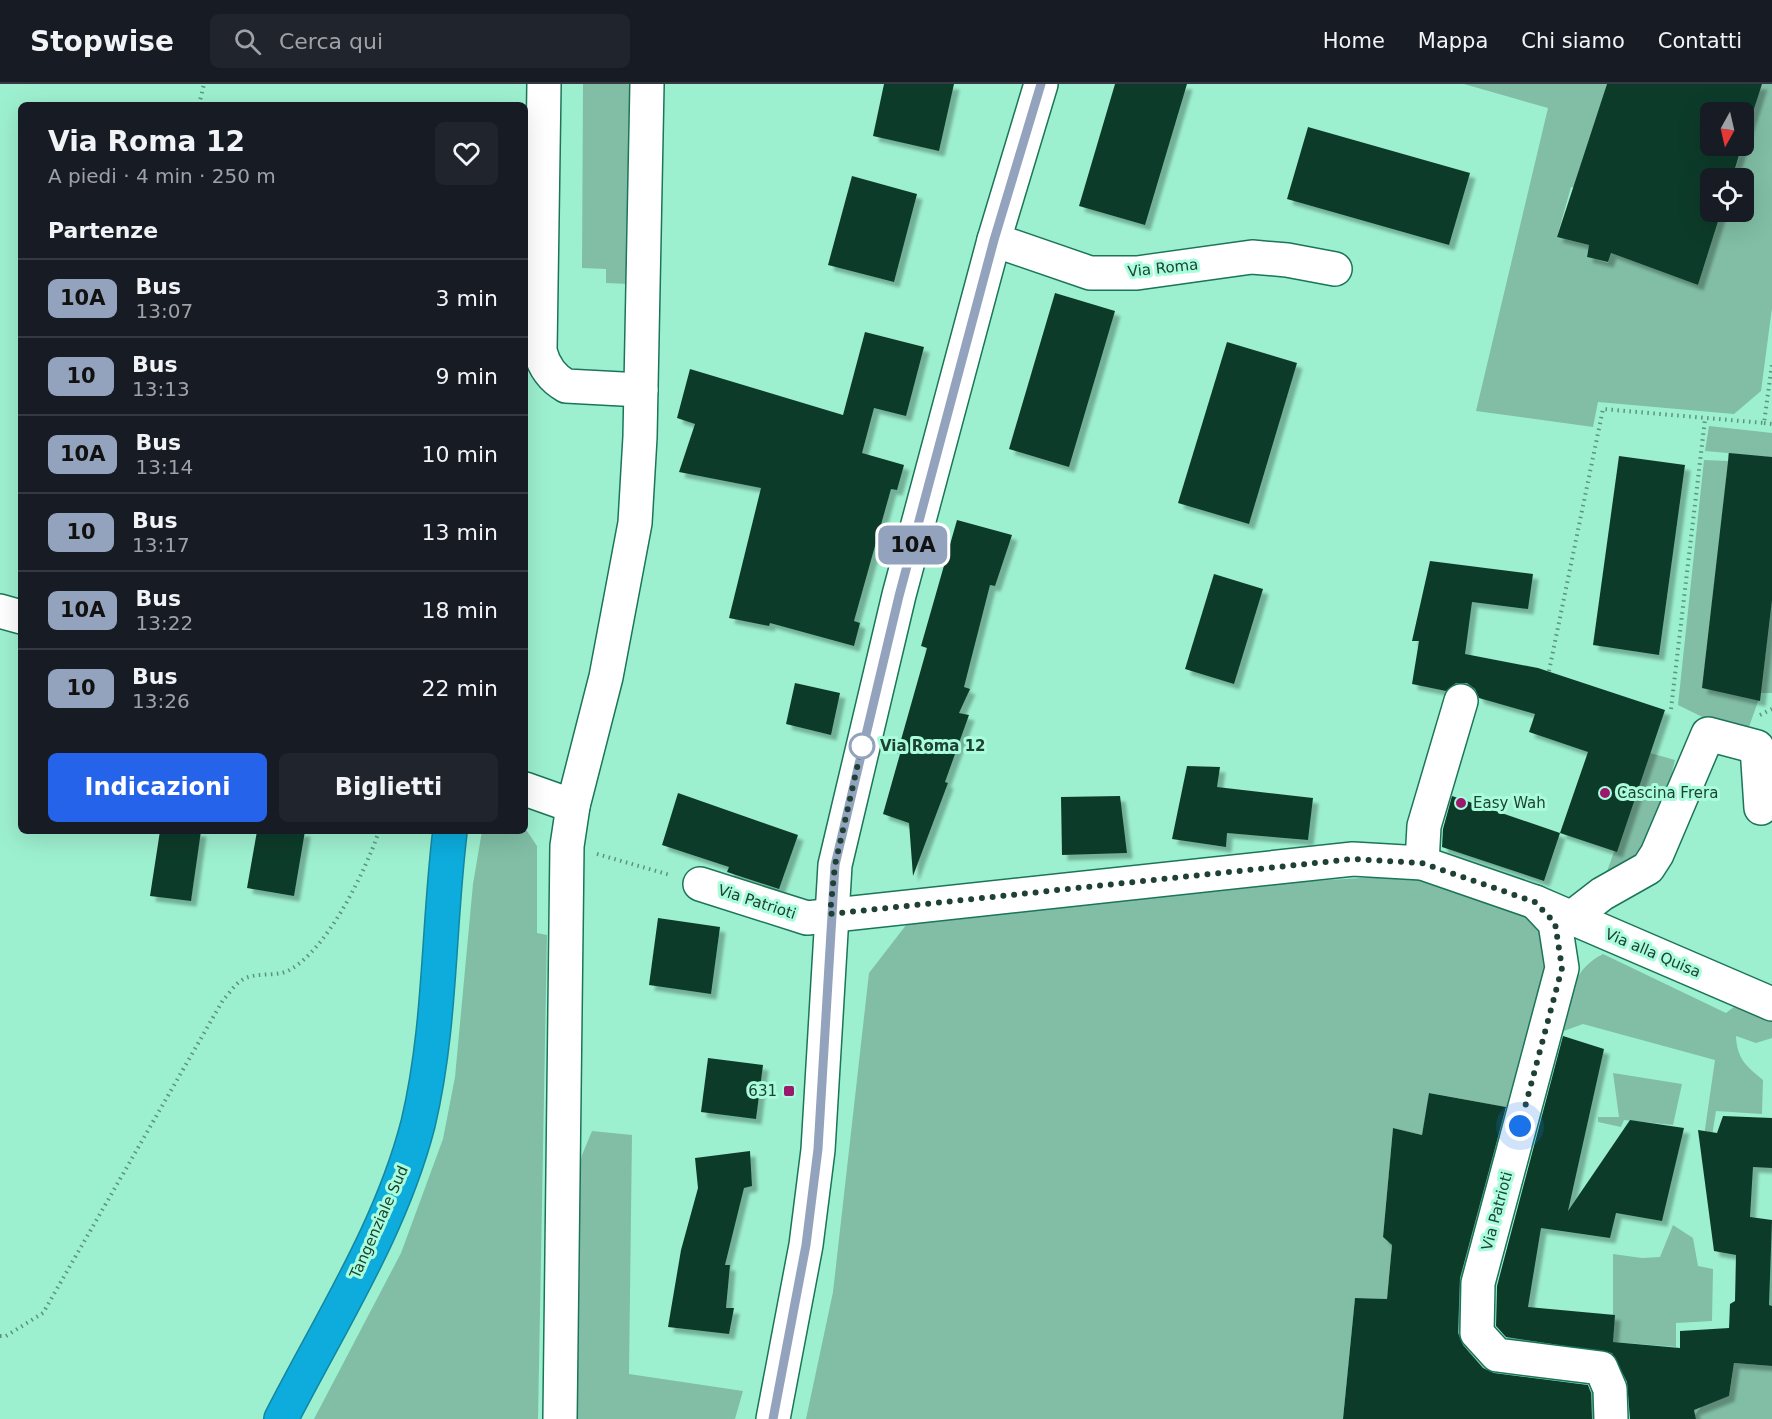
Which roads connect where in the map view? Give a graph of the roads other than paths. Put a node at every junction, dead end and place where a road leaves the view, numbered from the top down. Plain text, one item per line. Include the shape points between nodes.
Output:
1 (544, 84) edge
2 (647, 84) edge
3 (1041, 84) edge
4 (994, 240) junction
5 (1335, 269) dead end
6 (641, 390) junction
7 (0, 610) edge
8 (18, 616) edge
9 (1461, 701) dead end
10 (528, 790) edge
11 (573, 806) junction
12 (1761, 808) dead end
13 (450, 834) edge
14 (1422, 863) junction
15 (700, 884) road end
16 (1535, 902) junction
17 (830, 914) junction
18 (1571, 918) junction
19 (1772, 1004) edge
20 (281, 1419) edge
21 (560, 1419) edge
22 (773, 1419) edge
23 (1611, 1419) edge

1 - 6 street via 542,361 556,381 566,386
2 - 6 street
3 - 4 street
4 - 5 street, Via Roma via 1089,273 1137,273 1252,257
4 - 17 street via 863,741 835,865
6 - 11 street via 635,522 628,571
7 - 8 street
9 - 14 street via 1424,826
10 - 11 street
11 - 21 street via 567,846
12 - 18 street via 1757,747 1708,734 1658,854 1648,868 1602,894
13 - 20 highway, Tangenziale Sud via 433,1041 405,1167 386,1214
14 - 16 street, Via Patrioti
14 - 17 street, Via Patrioti via 1353,859
15 - 17 street, Via Patrioti via 807,918
16 - 18 street, Via alla Quisa
16 - 23 street, Via Patrioti via 1555,923 1562,968 1478,1283 1477,1333 1497,1354 1601,1368 1610,1389
17 - 22 street via 818,1149 806,1245
18 - 19 street, Via alla Quisa

